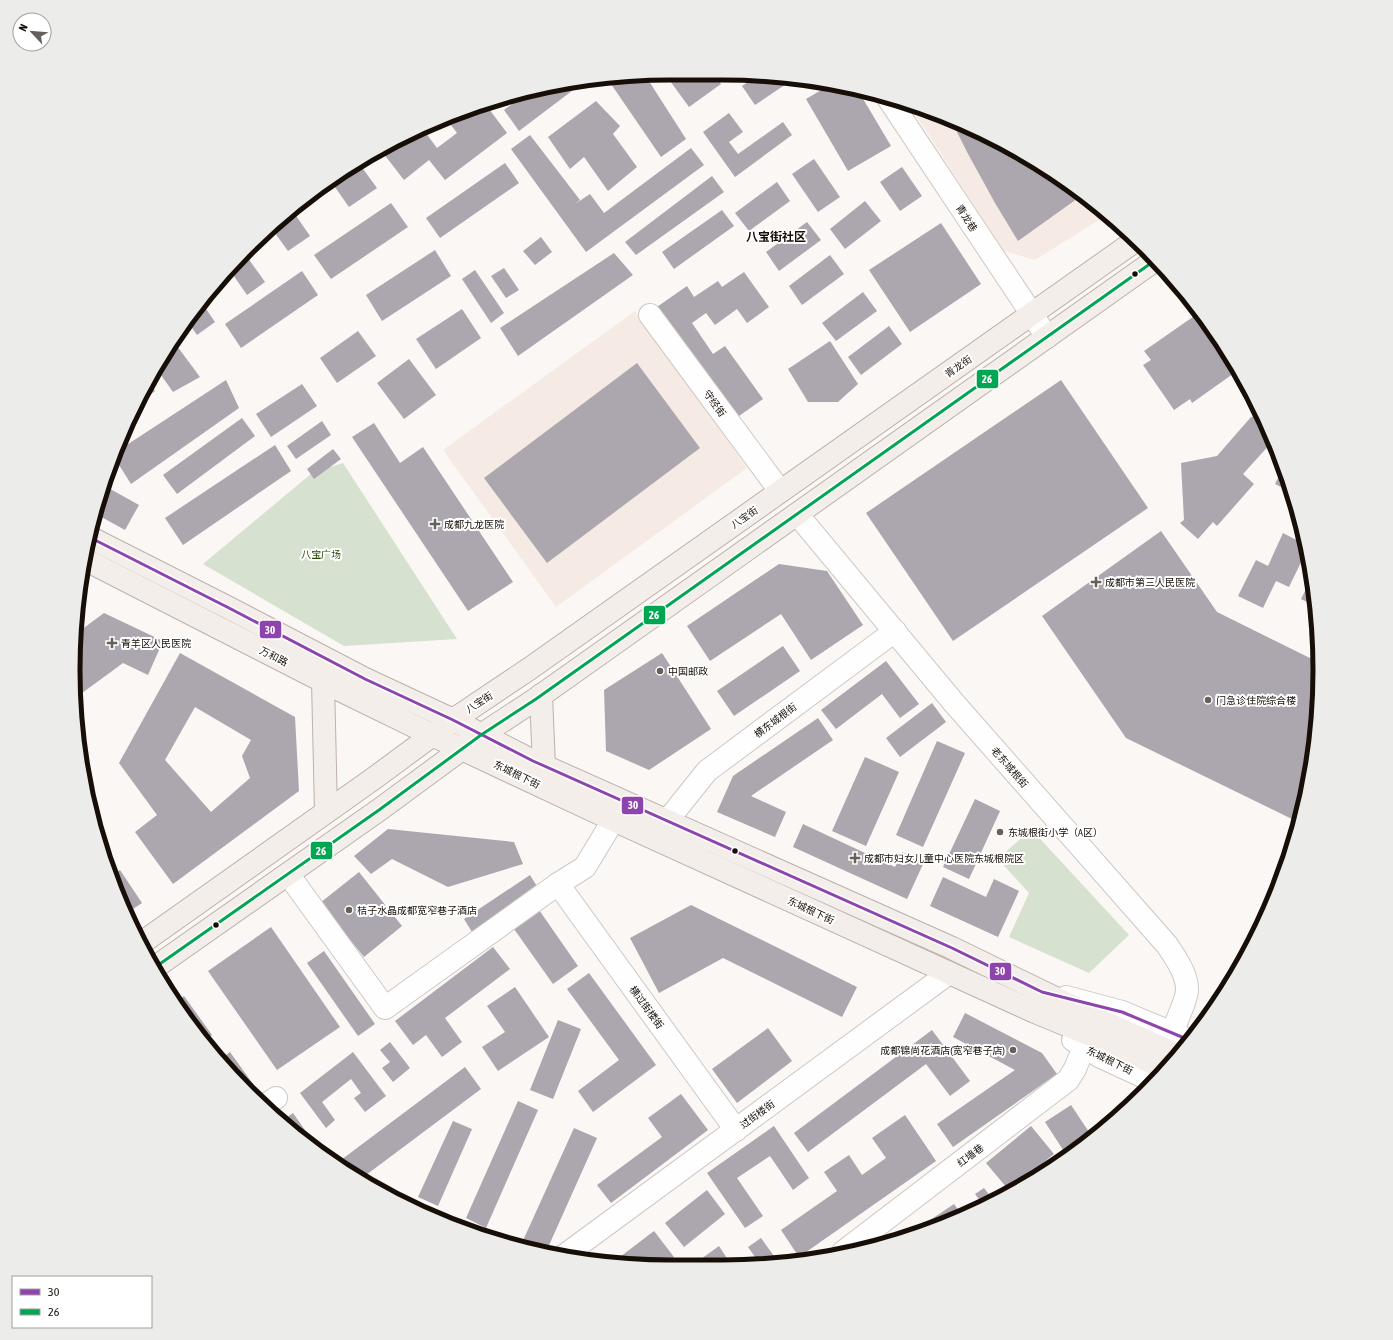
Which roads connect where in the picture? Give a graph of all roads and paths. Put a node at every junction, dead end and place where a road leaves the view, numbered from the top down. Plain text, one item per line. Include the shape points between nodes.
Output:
1 (893, 105) edge
2 (1131, 244) edge
3 (1150, 264) edge
4 (1031, 314) junction
5 (650, 315) dead end
6 (1047, 337) junction
7 (780, 491) junction
8 (798, 514) junction
9 (95, 540) edge
10 (90, 562) edge
11 (895, 631) junction
12 (323, 681) junction
13 (541, 695) junction
14 (453, 720) junction
15 (432, 735) junction
16 (481, 735) junction
17 (463, 748) junction
18 (544, 766) junction
19 (326, 812) junction
20 (614, 820) junction
21 (667, 821) junction
22 (288, 874) junction
23 (558, 884) junction
24 (146, 940) edge
25 (159, 965) edge
26 (949, 973) junction
27 (1042, 992) junction
28 (1035, 1012) junction
29 (1180, 1036) edge
30 (1084, 1047) junction
31 (1172, 1053) edge
32 (1160, 1066) edge
33 (1148, 1079) edge
34 (736, 1130) junction
35 (851, 1246) edge
36 (570, 1251) edge

1 - 4 street, 青龙巷
2 - 4 main road, 青龙街
3 - 6 main road
4 - 6 street, 青龙巷
4 - 7 main road, 青龙街
5 - 7 street, 守经街
6 - 8 main road
7 - 14 main road, 八宝街
8 - 11 street, 老东城根街
8 - 13 main road
9 - 14 main road via 365,679
10 - 12 main road, 万和路
11 - 21 street, 横东城根街 via 707,771
11 - 29 street, 老东城根街 via 954,703 1167,945 1178,961 1187,991
12 - 15 main road, 万和路
12 - 19 main road
13 - 16 main road
13 - 18 main road
14 - 15 main road, 八宝街
14 - 16 main road, 东城根下街
15 - 17 main road, 万和路
15 - 19 main road, 八宝街
16 - 17 main road
16 - 18 main road, 东城根下街
17 - 20 main road, 东城根下街
17 - 22 main road
18 - 21 main road, 东城根下街
19 - 24 main road, 八宝街
20 - 23 street via 585,867
20 - 26 main road, 东城根下街
21 - 27 main road, 东城根下街 via 952,948
22 - 23 street via 385,1008
22 - 25 main road
23 - 34 street, 横过街楼街
26 - 28 main road, 东城根下街
26 - 34 street, 过街楼街
27 - 29 street, 东城根下街 via 1122,1012
27 - 31 main road
28 - 30 street, 东城根下街
28 - 32 main road
30 - 33 street, 东城根下街
30 - 35 street, 红墙巷 via 1068,1080
34 - 36 street, 过街楼街

